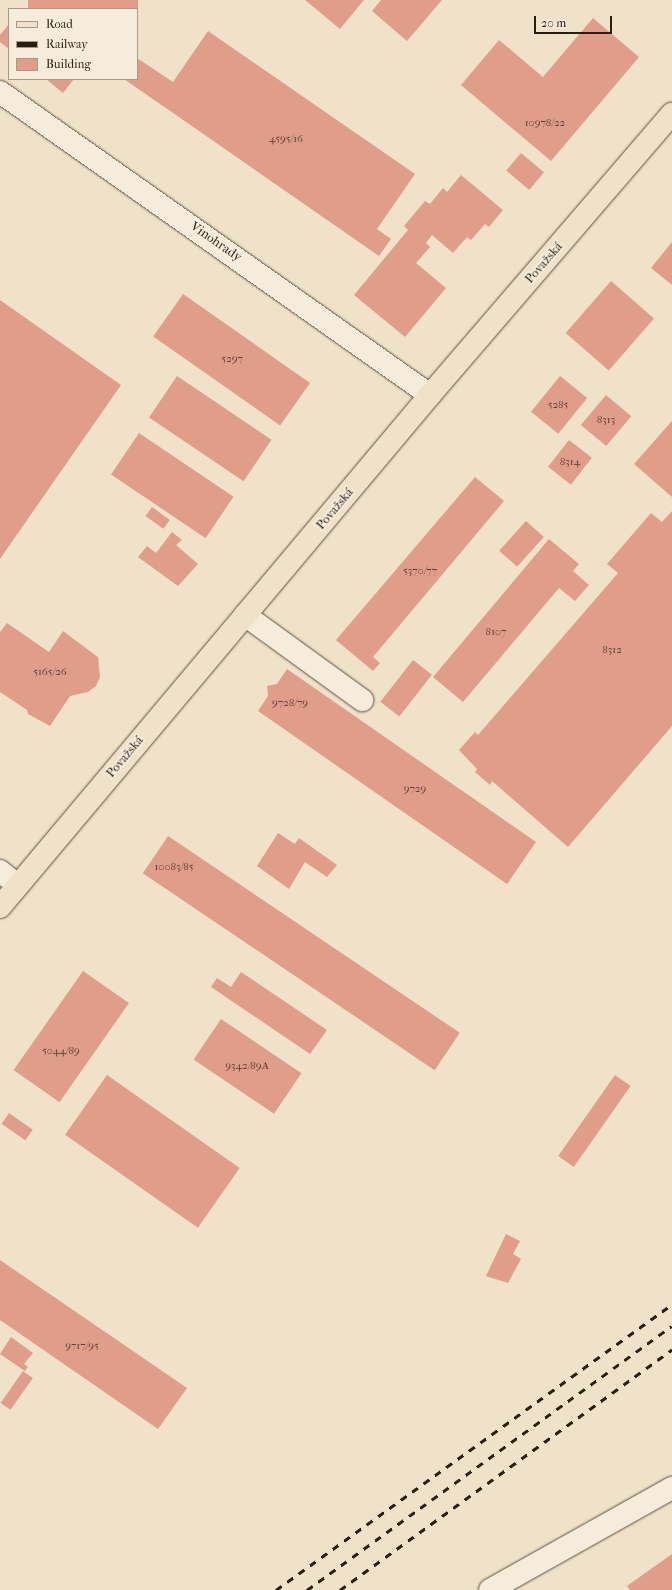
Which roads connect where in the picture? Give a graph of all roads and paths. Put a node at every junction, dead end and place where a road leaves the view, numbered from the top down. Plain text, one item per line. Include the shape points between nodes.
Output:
1 (0, 92) edge
2 (672, 114) edge
3 (430, 395) junction
4 (245, 615) junction
5 (362, 700) dead end
6 (0, 871) edge
7 (17, 885) junction
8 (0, 907) edge
9 (672, 1488) edge
10 (490, 1590) edge

1 - 3 street, Vinohrady
2 - 3 main road, Považská
3 - 4 main road, Považská
4 - 5 street
4 - 7 main road, Považská
6 - 7 street
7 - 8 main road, Považská
9 - 10 street

